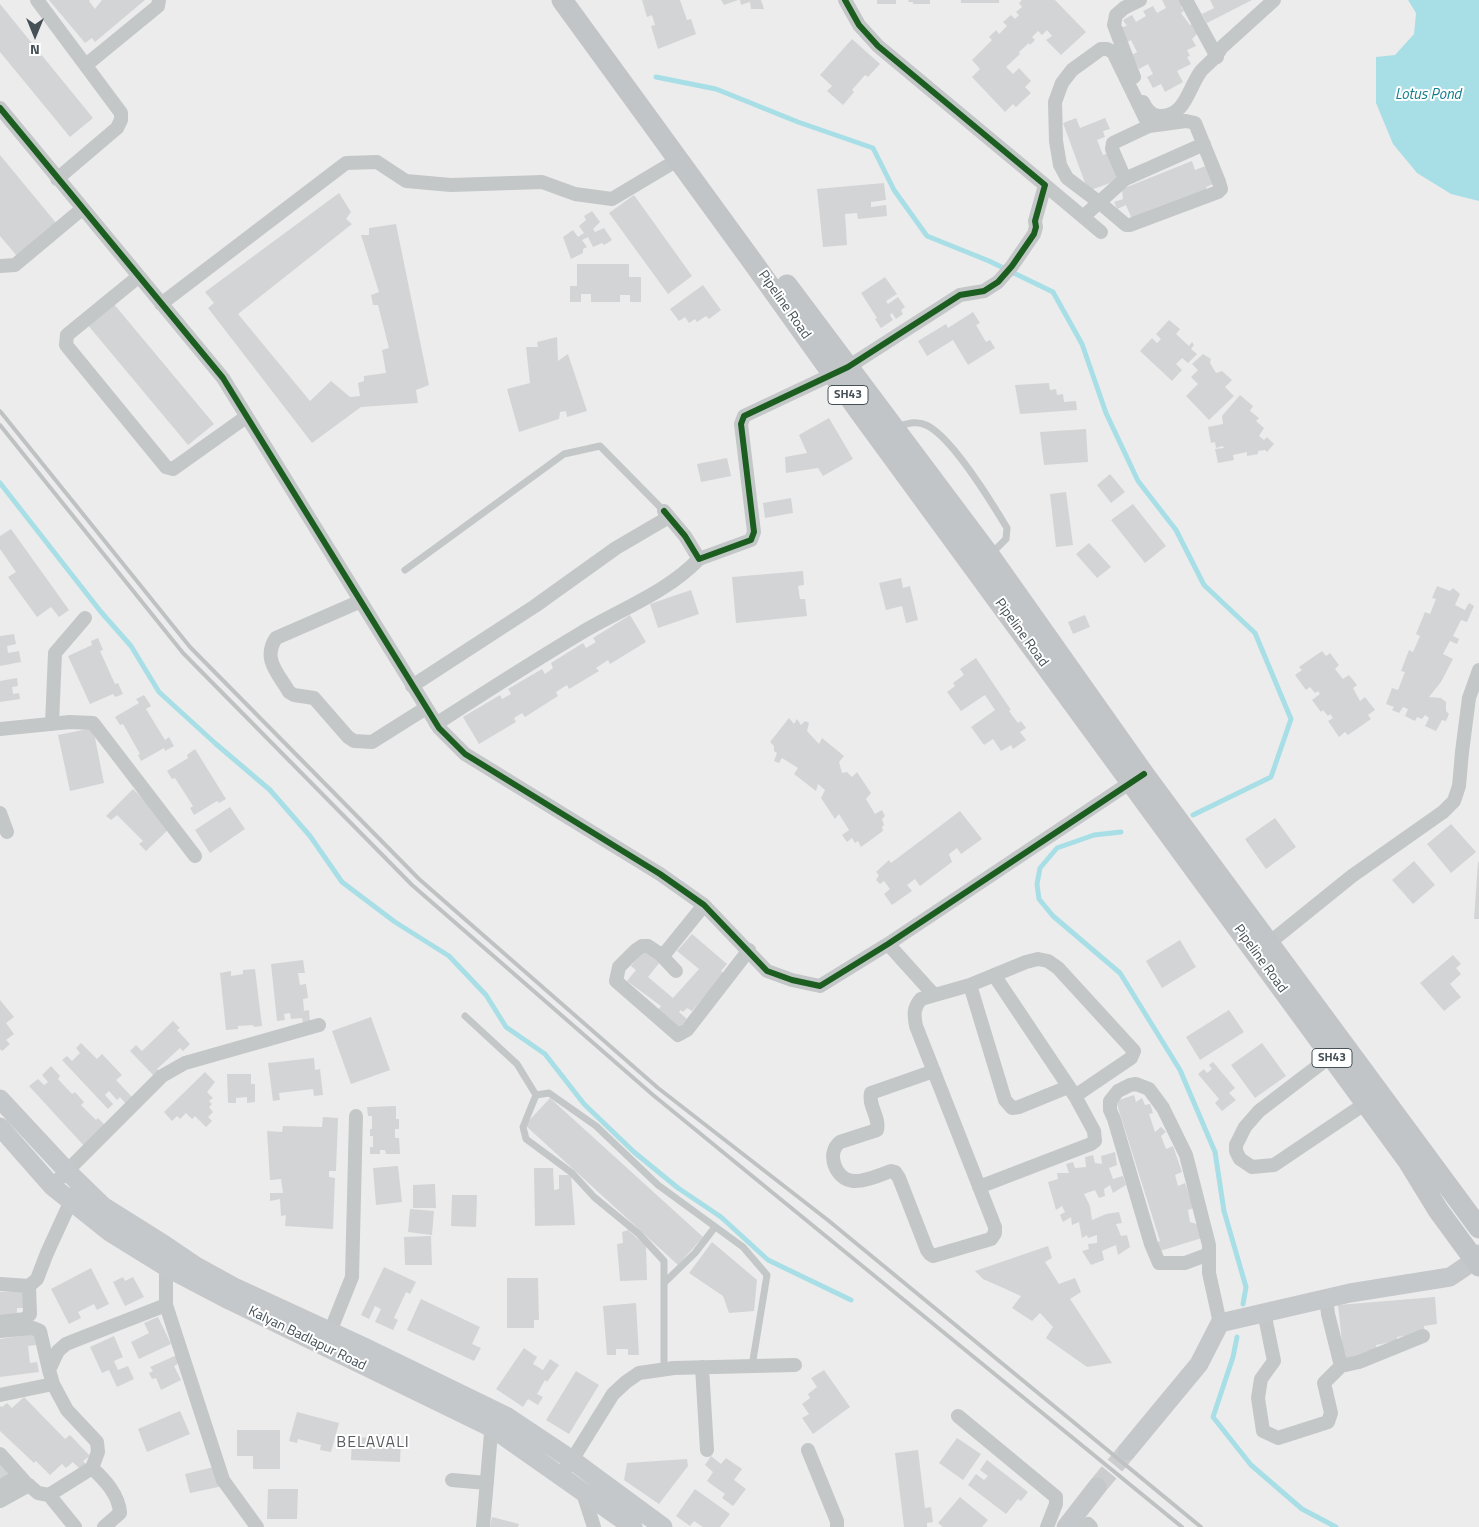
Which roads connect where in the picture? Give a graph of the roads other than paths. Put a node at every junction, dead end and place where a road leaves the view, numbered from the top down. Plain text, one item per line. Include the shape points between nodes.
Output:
1 (37, 0) edge
2 (159, 0) edge
3 (562, 0) edge
4 (576, 0) edge
5 (845, 0) edge
6 (1140, 0) edge
7 (1186, 0) edge
8 (1274, 0) edge
9 (1217, 57) junction
10 (86, 66) junction
11 (625, 77) junction
12 (0, 108) edge
13 (1149, 126) junction
14 (1204, 144) junction
15 (678, 158) junction
16 (57, 179) junction
17 (1125, 179) junction
18 (1045, 185) junction
19 (1100, 203) junction
20 (82, 209) junction
21 (1083, 217) junction
22 (1101, 232) dead end
23 (0, 266) edge
24 (138, 277) junction
25 (161, 304) junction
26 (841, 371) junction
27 (246, 416) junction
28 (894, 427) junction
29 (667, 514) junction
30 (700, 559) junction
31 (987, 564) junction
32 (406, 570) dead end
33 (361, 601) junction
34 (85, 618) dead end
35 (1479, 670) edge
36 (412, 686) junction
37 (426, 708) junction
38 (52, 724) junction
39 (436, 724) junction
40 (0, 729) edge
41 (1137, 778) junction
42 (0, 813) edge
43 (8, 832) dead end
44 (195, 856) dead end
45 (704, 905) junction
46 (1269, 943) junction
47 (888, 944) junction
48 (749, 950) junction
49 (660, 954) junction
50 (676, 971) dead end
51 (994, 975) junction
52 (970, 985) junction
53 (934, 995) junction
54 (465, 1016) dead end
55 (319, 1024) dead end
56 (1331, 1056) junction
57 (934, 1071) junction
58 (1071, 1091) junction
59 (536, 1095) junction
60 (0, 1099) edge
61 (1366, 1103) junction
62 (356, 1116) dead end
63 (0, 1127) edge
64 (74, 1177) junction
65 (52, 1186) junction
66 (979, 1187) junction
67 (70, 1202) junction
68 (715, 1227) junction
69 (1479, 1228) edge
70 (165, 1245) junction
71 (1209, 1254) junction
72 (1478, 1260) edge
73 (166, 1267) junction
74 (664, 1283) junction
75 (0, 1284) edge
76 (29, 1286) junction
77 (232, 1294) junction
78 (1326, 1298) junction
79 (166, 1305) junction
80 (1264, 1312) junction
81 (0, 1322) edge
82 (1220, 1323) junction
83 (0, 1331) edge
84 (330, 1332) junction
85 (1423, 1336) dead end
86 (332, 1351) junction
87 (795, 1365) dead end
88 (752, 1366) junction
89 (1340, 1366) junction
90 (702, 1367) junction
91 (664, 1369) junction
92 (49, 1370) junction
93 (400, 1374) junction
94 (53, 1384) junction
95 (0, 1395) edge
96 (958, 1416) dead end
97 (492, 1419) junction
98 (700, 1450) dead end
99 (808, 1450) dead end
100 (1127, 1451) tunnel mouth
101 (0, 1454) edge
102 (577, 1464) junction
103 (92, 1468) junction
104 (19, 1475) junction
105 (560, 1476) junction
106 (452, 1480) dead end
107 (487, 1483) junction
108 (29, 1485) junction
109 (0, 1487) edge
110 (1097, 1487) tunnel mouth
111 (582, 1491) junction
112 (49, 1495) junction
113 (0, 1501) edge
114 (76, 1527) edge
115 (104, 1527) edge
116 (257, 1527) edge
117 (484, 1527) edge
118 (594, 1527) edge
119 (633, 1527) edge
120 (662, 1527) edge
121 (837, 1527) edge
122 (1047, 1527) edge
123 (1066, 1527) edge
124 (1082, 1527) edge
125 (1091, 1527) edge

1 - 10 street
2 - 10 street via 158,6
3 - 11 main road, Pipeline Road / SH43
4 - 11 main road, Pipeline Road / SH43
5 - 18 street via 859,25 878,46
6 - 9 street via 1116,15 1114,25 1147,110 1157,116 1171,115 1180,109 1201,72
7 - 9 street
8 - 9 street via 1221,48
10 - 16 street via 121,113 121,120 117,128
11 - 15 main road, Pipeline Road / SH43
11 - 26 main road, Pipeline Road / SH43
12 - 16 street
13 - 14 street via 1191,121
13 - 17 street via 1113,143 1112,149
13 - 19 street via 1113,52 1107,49 1091,55 1062,83 1055,102 1060,164 1067,178
14 - 17 street
14 - 19 street via 1219,182 1221,189 1218,192 1130,225 1123,223
15 - 25 street via 612,198 575,194 542,182 452,185 406,181 377,162 346,163
15 - 26 main road, Pipeline Road / SH43
16 - 20 street
17 - 19 street
18 - 21 street
18 - 26 street via 1034,234 998,282 984,290 960,295
19 - 21 street
20 - 23 street via 16,265
20 - 24 street
21 - 22 street
24 - 25 street
24 - 27 street via 68,335 66,345 166,467 173,469
25 - 27 street via 223,378
26 - 28 main road, Pipeline Road / SH43
26 - 30 street via 744,416 741,424 754,532 751,540
26 - 31 main road, Pipeline Road / SH43
27 - 33 street
28 - 31 main road, Pipeline Road / SH43
28 - 31 lane via 916,422 928,426 964,463 1008,528 1006,539
29 - 30 street
29 - 32 lane via 600,446 564,454
29 - 36 street
30 - 39 street via 685,574 658,592 581,633
31 - 41 main road, Pipeline Road / SH43
33 - 36 street
33 - 37 street via 276,638 270,660 289,692 314,698 354,741 372,742
34 - 38 street via 54,653
35 - 46 street via 1468,698 1459,786 1454,801 1352,876
36 - 37 street
37 - 39 street
38 - 40 street
38 - 44 street via 93,723
39 - 45 street via 465,754 660,874
41 - 46 main road, Pipeline Road / SH43
41 - 47 street
41 - 56 main road, Pipeline Road / SH43
42 - 43 street
45 - 48 street
45 - 49 street via 666,952
46 - 69 main road, Pipeline Road / SH43
47 - 48 street via 820,986 767,971
47 - 53 street
48 - 49 street via 686,1030 678,1035 616,981 618,967 642,946
49 - 50 street
51 - 52 street
51 - 58 street
51 - 58 street via 1026,962 1048,961 1134,1051 1131,1058
52 - 53 street
52 - 58 street via 1008,1105 1019,1107
53 - 57 street via 921,999 914,1008 916,1026
54 - 59 lane via 517,1064
55 - 64 street via 185,1063 162,1076
56 - 61 main road, Pipeline Road / SH43
56 - 61 street via 1259,1111 1236,1144 1240,1159 1252,1167 1274,1165
57 - 66 street
57 - 66 street via 871,1093 877,1130 840,1142 832,1156 833,1163 839,1173 851,1181 896,1172 927,1250 933,1256 993,1237 995,1227
58 - 66 street via 1094,1131 1095,1141
59 - 68 lane via 549,1093 596,1126 658,1185
59 - 74 lane via 523,1127 526,1139 572,1173 594,1197 639,1234 664,1261
60 - 64 main road
61 - 72 main road, Pipeline Road / SH43 via 1438,1210
62 - 84 street via 352,1276
63 - 65 main road, Kalyan Badlapur Road
64 - 65 street
64 - 67 street
64 - 70 main road via 103,1206
65 - 67 main road, Kalyan Badlapur Road
67 - 73 main road, Kalyan Badlapur Road via 111,1233
67 - 76 street via 37,1279
68 - 74 lane
68 - 88 lane via 743,1247 767,1275
70 - 73 street
70 - 77 main road
71 - 71 street via 1186,1155 1163,1108 1149,1089 1141,1085 1130,1085 1118,1091 1110,1101 1110,1110 1159,1263 1185,1263
71 - 82 street via 1209,1273
72 - 78 main road via 1450,1276
73 - 77 main road, Kalyan Badlapur Road
73 - 79 street
74 - 91 lane
75 - 76 street
76 - 81 street via 30,1314 25,1319
77 - 84 main road
77 - 86 main road, Kalyan Badlapur Road
78 - 80 main road
78 - 89 street
79 - 92 street via 66,1344 58,1351
79 - 116 street via 223,1480
80 - 82 main road
80 - 89 street via 1274,1361 1261,1379 1258,1398 1263,1430 1278,1438 1328,1422 1331,1413 1324,1383
82 - 100 main road via 1199,1364
83 - 92 street via 33,1328 40,1331
84 - 86 street
84 - 93 main road
85 - 89 street via 1359,1362
86 - 93 main road, Kalyan Badlapur Road
87 - 88 street
88 - 90 street
90 - 91 street
90 - 98 street via 706,1428
91 - 102 street via 639,1373 613,1394
92 - 94 street
93 - 97 main road, Kalyan Badlapur Road
94 - 95 street
94 - 103 street via 67,1410 97,1442 98,1452
96 - 122 street via 1056,1498
97 - 102 main road via 506,1416
97 - 105 main road, Kalyan Badlapur Road
97 - 107 street
99 - 121 street
101 - 104 street
102 - 105 street
102 - 111 street
102 - 120 main road
103 - 112 street
103 - 115 street via 104,1479 120,1504 120,1513
104 - 108 street
104 - 109 street
105 - 111 main road, Kalyan Badlapur Road
106 - 107 street
107 - 117 street
108 - 112 street via 38,1493
108 - 113 street
110 - 123 main road
111 - 118 street
111 - 119 main road, Kalyan Badlapur Road
112 - 114 street
124 - 125 street via 1088,1524

